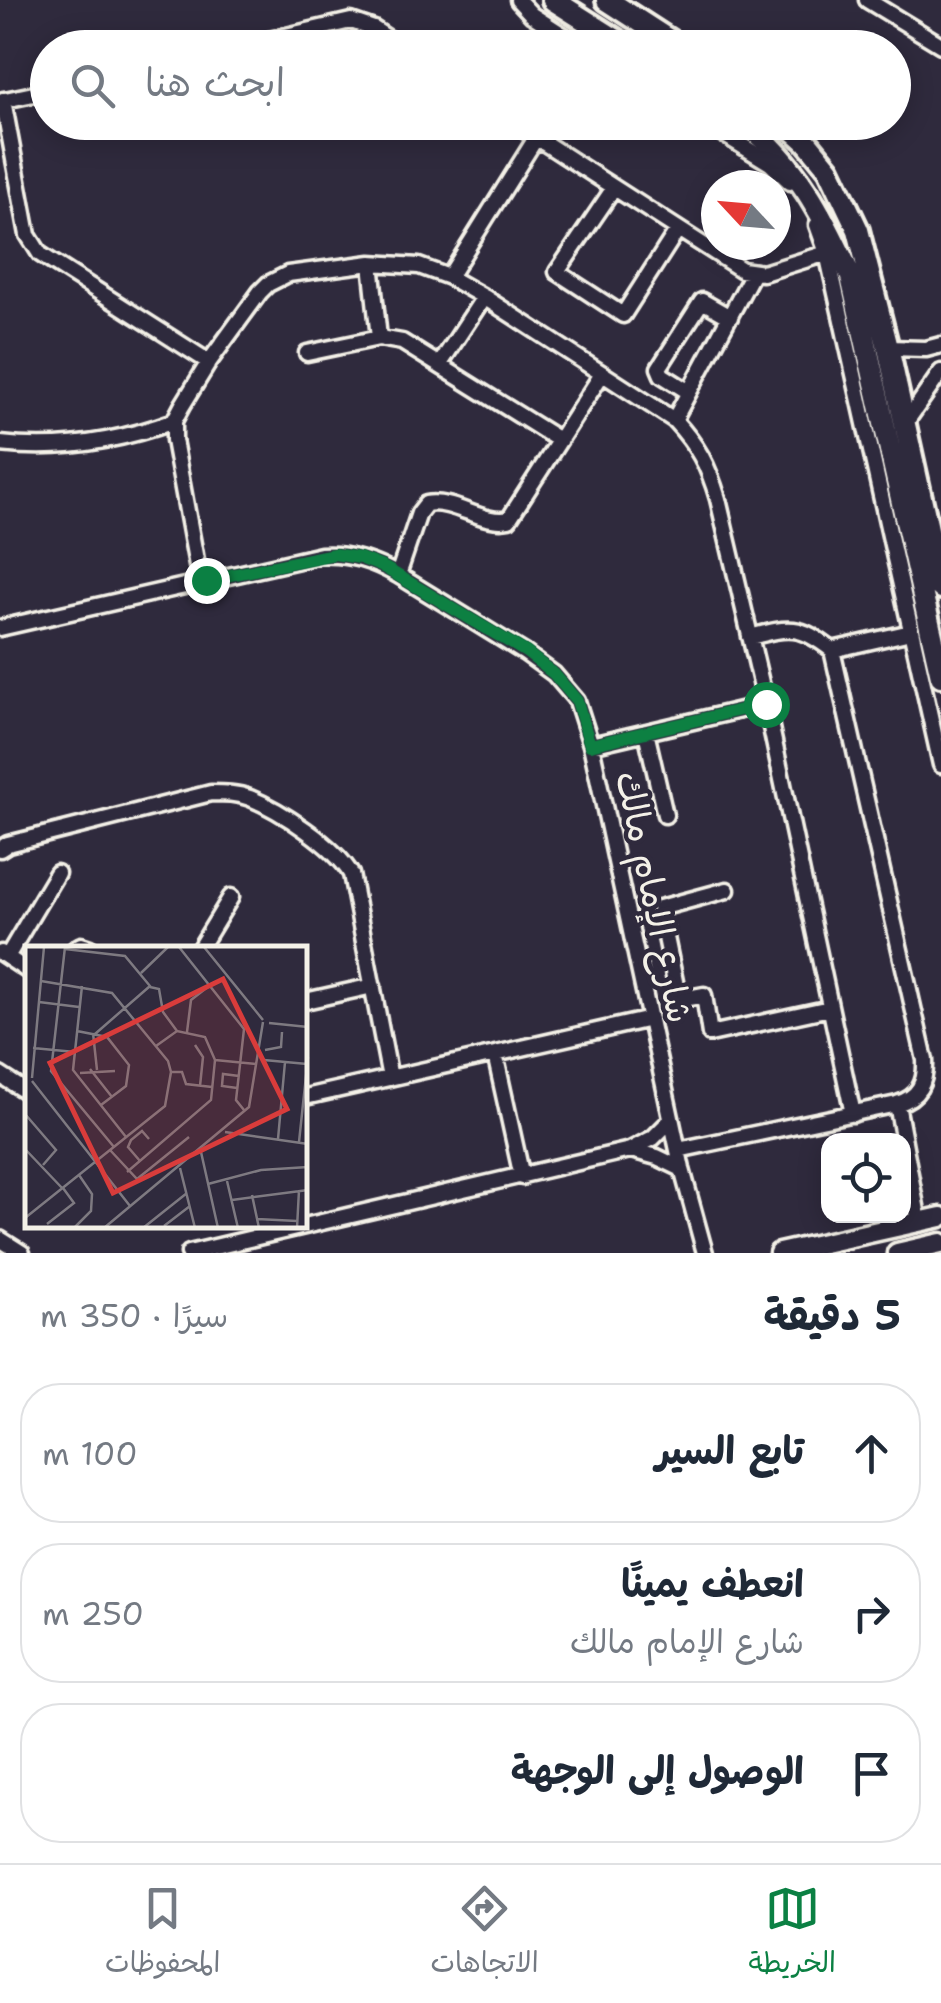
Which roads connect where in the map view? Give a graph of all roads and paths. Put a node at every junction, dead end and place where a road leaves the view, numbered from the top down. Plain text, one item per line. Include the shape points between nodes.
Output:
1 (518, 0) edge
2 (554, 0) edge
3 (608, 0) edge
4 (867, 0) edge
5 (309, 30) edge
6 (377, 30) edge
7 (556, 30) edge
8 (600, 30) edge
9 (654, 30) edge
10 (941, 45) edge
11 (30, 95) edge
12 (1, 101) edge
13 (535, 140) edge
14 (538, 140) edge
15 (733, 140) edge
16 (762, 140) edge
17 (806, 140) edge
18 (614, 188) junction
19 (678, 229) junction
20 (826, 252) junction
21 (371, 262) junction
22 (753, 272) junction
23 (449, 278) junction
24 (484, 297) junction
25 (730, 317) junction
26 (379, 338) junction
27 (941, 345) edge
28 (888, 348) junction
29 (307, 353) dead end
30 (209, 362) junction
31 (440, 364) junction
32 (941, 372) edge
33 (602, 374) junction
34 (690, 392) junction
35 (674, 420) junction
36 (174, 421) junction
37 (904, 425) junction
38 (559, 440) junction
39 (0, 444) edge
40 (918, 530) junction
41 (398, 575) junction
42 (200, 582) junction
43 (941, 588) edge
44 (0, 628) edge
45 (911, 632) junction
46 (750, 637) junction
47 (832, 650) junction
48 (941, 676) edge
49 (766, 704) junction
50 (646, 732) junction
51 (590, 745) junction
52 (941, 766) edge
53 (666, 814) dead end
54 (0, 849) edge
55 (57, 873) dead end
56 (727, 890) dead end
57 (231, 896) dead end
58 (201, 946) edge
59 (3, 955) edge
60 (25, 969) edge
61 (373, 986) junction
62 (308, 1001) edge
63 (830, 1008) junction
64 (650, 1019) junction
65 (495, 1054) junction
66 (390, 1078) junction
67 (2, 1080) edge
68 (25, 1092) edge
69 (308, 1096) edge
70 (897, 1104) junction
71 (852, 1114) junction
72 (671, 1120) junction
73 (630, 1150) junction
74 (678, 1150) junction
75 (682, 1169) junction
76 (522, 1177) junction
77 (941, 1217) edge
78 (919, 1222) junction
79 (308, 1226) edge
80 (299, 1228) edge
81 (0, 1239) edge
82 (941, 1243) edge
83 (22, 1253) edge
84 (190, 1253) edge
85 (704, 1253) edge
86 (779, 1253) edge
87 (898, 1253) edge

1 - 7 street
2 - 8 main road
3 - 9 main road
4 - 10 street
5 - 6 street via 351,20
11 - 12 street
12 - 30 street via 28,234 40,254
13 - 23 street
14 - 18 street
15 - 20 street via 800,193
16 - 40 main road via 802,182 851,276
17 - 28 main road via 829,169 858,230
18 - 19 street
18 - 19 street via 557,272 580,287 624,315
19 - 22 street
20 - 22 street
20 - 45 street
21 - 23 street via 419,266
21 - 26 street
21 - 30 street via 288,274 268,284
22 - 25 street
23 - 24 street
24 - 31 street
24 - 33 street
25 - 34 street
25 - 34 street via 702,301 660,368
26 - 29 street
26 - 31 street via 402,342
27 - 28 street
28 - 37 main road
30 - 36 street
31 - 38 street
32 - 37 street
33 - 35 street
33 - 38 street
34 - 35 street
35 - 46 street via 710,469
36 - 39 street via 77,446
36 - 42 street
37 - 40 main road
38 - 41 street via 506,521 426,504
40 - 43 main road
40 - 48 main road
41 - 42 street, شارع الإمام مالك via 334,554
41 - 51 street, شارع الإمام مالك via 554,674 577,701
42 - 44 street, شارع الإمام مالك
45 - 47 street
45 - 52 street
46 - 47 street via 787,628
46 - 49 street
47 - 70 street via 925,1060 920,1089
49 - 50 street
49 - 63 street
50 - 51 street
50 - 53 street
51 - 64 street, شارع الإمام مالك
54 - 61 street via 211,794 251,798 344,861
55 - 59 street
56 - 63 street via 660,908 678,996 704,994 710,1034
57 - 58 street
59 - 60 street
61 - 62 street
61 - 66 street
63 - 71 street
64 - 65 street
64 - 72 street, شارع الإمام مالك
65 - 66 street
65 - 76 street
66 - 69 street
67 - 68 street
70 - 71 street
70 - 78 street
71 - 74 street
72 - 73 street
72 - 74 street, شارع الإمام مالك
73 - 75 street
73 - 76 street
74 - 75 street, شارع الإمام مالك
75 - 85 street, شارع الإمام مالك
76 - 79 street
77 - 78 street
78 - 86 street
80 - 84 street
81 - 83 street
82 - 87 street

